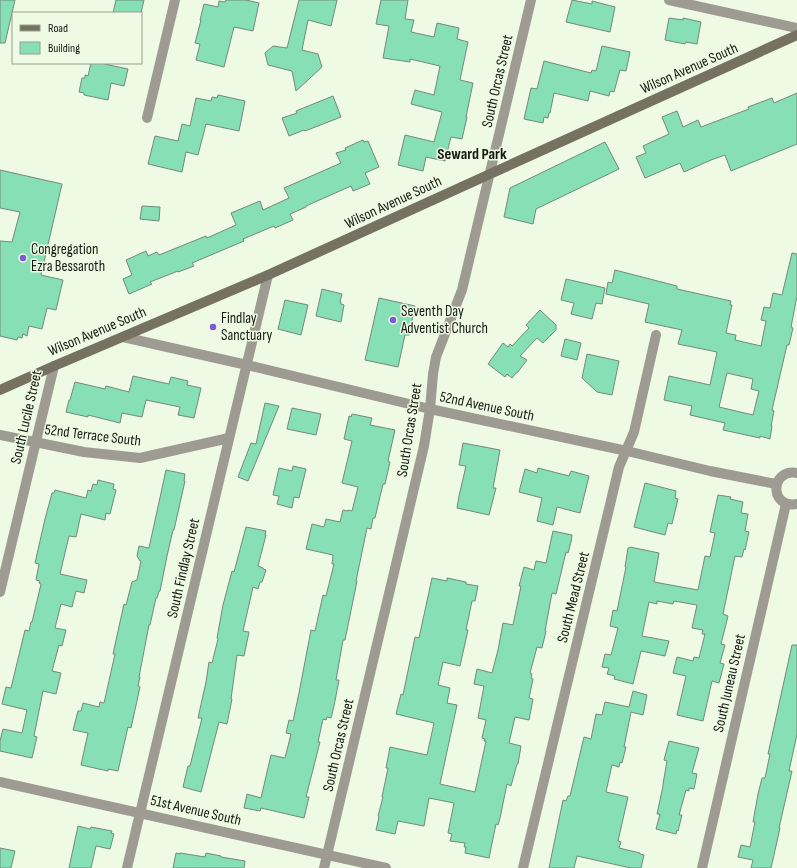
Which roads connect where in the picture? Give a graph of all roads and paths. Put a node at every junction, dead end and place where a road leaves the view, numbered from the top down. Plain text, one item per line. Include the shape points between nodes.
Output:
1 (175, 0) edge
2 (531, 0) edge
3 (669, 0) edge
4 (797, 28) edge
5 (797, 35) edge
6 (147, 118) dead end
7 (490, 174) junction
8 (268, 275) junction
9 (656, 335) dead end
10 (123, 337) junction
11 (247, 365) junction
12 (54, 366) junction
13 (0, 390) edge
14 (430, 409) junction
15 (0, 434) edge
16 (229, 438) junction
17 (36, 442) junction
18 (627, 451) junction
19 (796, 469) edge
20 (776, 484) junction
21 (786, 504) junction
22 (797, 504) edge
23 (0, 592) edge
24 (0, 782) edge
25 (140, 813) junction
26 (327, 855) junction
27 (127, 868) edge
28 (324, 868) edge
29 (386, 868) edge
30 (523, 868) edge
31 (702, 868) edge

1 - 6 street
2 - 7 street, South Orcas Street
3 - 4 street
5 - 7 main road, Wilson Avenue South
7 - 8 main road, Wilson Avenue South
7 - 14 street, South Orcas Street via 462,290 436,357
8 - 10 main road, Wilson Avenue South
8 - 11 street, South Findlay Street
9 - 18 street, South Mead Street via 634,432
10 - 11 street, 52nd Avenue South
10 - 12 main road, Wilson Avenue South
11 - 14 street, 52nd Avenue South
11 - 16 street, South Findlay Street
12 - 13 main road, Wilson Avenue South
12 - 17 street, South Lucile Street
14 - 18 street, 52nd Avenue South
14 - 26 street, South Orcas Street via 424,446
15 - 17 street, 52nd Terrace South
16 - 17 street, 52nd Terrace South via 140,458 84,452
16 - 25 street, South Findlay Street
17 - 23 street, South Lucile Street
18 - 20 street, 52nd Avenue South
18 - 30 street, South Mead Street via 619,467
19 - 20 street via 786,473
20 - 21 street via 779,498
21 - 22 street
21 - 31 street, South Juneau Street
24 - 25 street, 51st Avenue South
25 - 26 street, 51st Avenue South
25 - 27 street, South Findlay Street
26 - 28 street, South Orcas Street
26 - 29 street, 51st Avenue South

